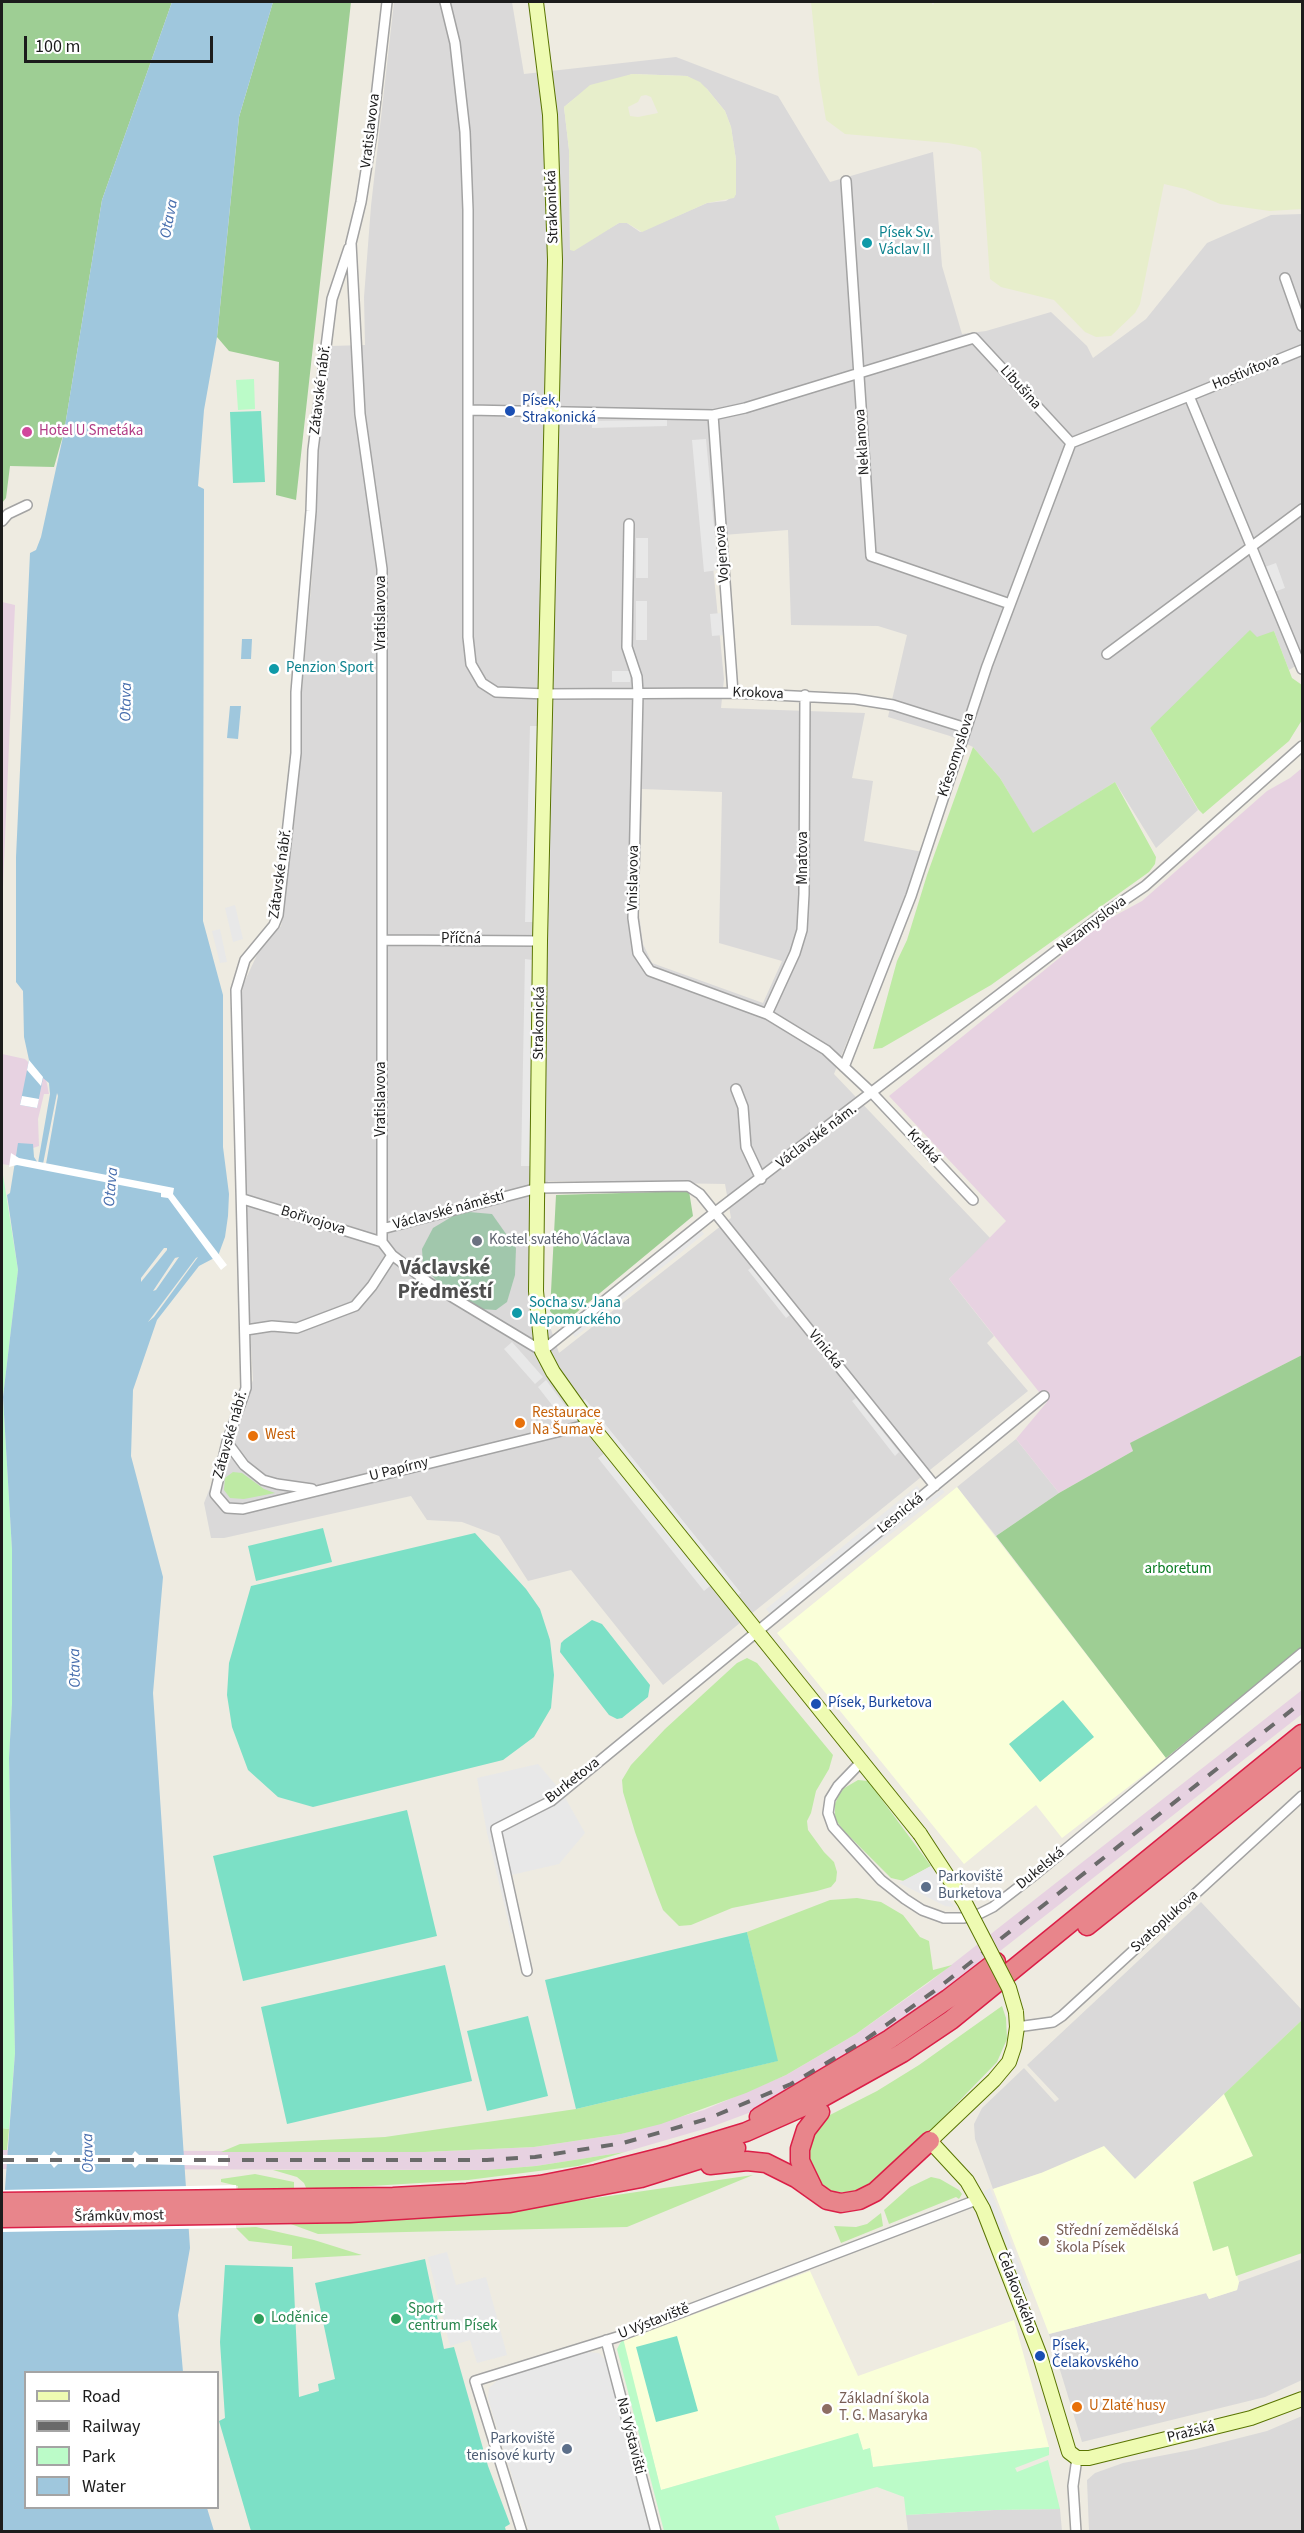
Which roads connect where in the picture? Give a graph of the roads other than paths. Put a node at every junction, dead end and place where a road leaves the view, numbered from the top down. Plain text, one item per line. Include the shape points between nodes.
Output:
1 (387, 2) edge
2 (445, 2) edge
3 (536, 2) edge
4 (846, 181) dead end
5 (351, 243) junction
6 (1285, 278) dead end
7 (1302, 326) edge
8 (1302, 350) edge
9 (858, 374) junction
10 (1189, 396) junction
11 (470, 410) junction
12 (553, 413) junction
13 (713, 415) junction
14 (1071, 443) junction
15 (27, 505) dead end
16 (1302, 509) edge
17 (2, 521) edge
18 (629, 524) dead end
19 (1251, 547) junction
20 (1010, 604) junction
21 (1107, 654) dead end
22 (1302, 669) edge
23 (638, 693) junction
24 (733, 693) junction
25 (547, 694) junction
26 (804, 695) junction
27 (966, 728) junction
28 (1302, 746) edge
29 (382, 940) junction
30 (540, 940) junction
31 (767, 1014) junction
32 (844, 1067) junction
33 (736, 1089) dead end
34 (873, 1094) junction
35 (760, 1179) junction
36 (538, 1188) junction
37 (243, 1199) junction
38 (973, 1200) dead end
39 (714, 1213) junction
40 (382, 1229) junction
41 (382, 1242) junction
42 (392, 1255) junction
43 (246, 1330) junction
44 (542, 1351) junction
45 (1044, 1395) dead end
46 (590, 1424) junction
47 (227, 1442) junction
48 (935, 1486) junction
49 (319, 1490) junction
50 (215, 1494) joint
51 (756, 1632) junction
52 (1302, 1653) edge
53 (1302, 1734) edge
54 (1302, 1754) edge
55 (862, 1760) junction
56 (1302, 1796) edge
57 (996, 1962) junction
58 (527, 1971) dead end
59 (1017, 2027) junction
60 (820, 2112) junction
61 (930, 2141) junction
62 (671, 2163) junction
63 (816, 2192) junction
64 (979, 2199) junction
65 (2, 2202) edge
66 (236, 2207) junction
67 (2, 2218) edge
68 (606, 2340) junction
69 (1302, 2399) edge
70 (1077, 2457) junction
71 (522, 2532) edge
72 (656, 2532) edge
73 (1076, 2532) edge

1 - 5 street, Vratislavova via 370,145
2 - 11 street via 455,43 465,132
3 - 12 main road, Strakonická via 550,115 555,260
4 - 9 street, Neklanova
5 - 29 street, Vratislavova via 360,414 382,568
5 - 37 street, Zátavské nábř. via 332,299 313,450 296,692 296,753 278,915 274,926 245,960 236,990
6 - 7 street
8 - 10 street, Hostivítova
9 - 13 street, Libušina
9 - 14 street, Libušina via 974,338
9 - 20 street, Neklanova via 870,556
10 - 14 street
10 - 19 street
11 - 12 street
11 - 25 street via 471,664 482,683 496,692
12 - 13 street, Libušina
12 - 25 main road, Strakonická
13 - 24 street, Vojenova
14 - 20 street, Křesomyslova
15 - 17 street via 8,513
16 - 19 street
18 - 23 street, Vnislavova via 627,647
19 - 21 street
19 - 22 street
20 - 27 street, Křesomyslova
23 - 24 street, Krokova
23 - 25 street, Krokova
23 - 31 street, Vnislavova via 633,918 638,953 650,971
24 - 26 street, Krokova
25 - 30 main road, Strakonická
26 - 27 street, Krokova via 893,705
26 - 31 street, Mnatova via 802,930
27 - 32 street, Křesomyslova via 911,896
28 - 34 street, Nezamyslova via 1145,886
29 - 30 street, Příčná
29 - 40 street, Vratislavova
30 - 36 main road, Strakonická
31 - 32 street, Vnislavova via 826,1050
32 - 34 street, Vnislavova
33 - 35 street via 743,1107 746,1147
34 - 35 street, Václavské nám.
34 - 38 street, Krátká
35 - 39 street
36 - 39 street, Václavské náměstí via 679,1184 694,1189
36 - 40 street, Václavské náměstí
36 - 44 main road, Strakonická via 537,1291
37 - 41 street, Bořivojova
37 - 43 street, Zátavské nábř.
39 - 44 street
39 - 48 street, Vinická
40 - 41 street, Václavské náměstí
41 - 42 street, Václavské náměstí
42 - 43 street via 355,1306 297,1328
42 - 44 street, Václavské náměstí via 429,1283
43 - 47 street, Zátavské nábř. via 246,1388
44 - 46 main road
45 - 48 street, Lesnická
46 - 49 street, U Papírny
46 - 51 main road
47 - 49 street via 244,1465 263,1480
47 - 50 street, Zátavské nábř.
48 - 51 street, Lesnická
49 - 50 street, U Papírny via 243,1509 227,1508
51 - 55 main road
51 - 58 street, Burketova via 551,1801 496,1829
52 - 55 street, Dukelská via 1028,1880 993,1907 964,1918 944,1918 905,1899 881,1881 833,1827 828,1813 830,1799
53 - 62 highway via 986,1993 902,2053 816,2102
54 - 60 highway via 957,2029
55 - 57 main road, bridge via 920,1834 965,1903
56 - 59 street, Svatoplukova via 1062,2016 1053,2022
57 - 59 main road, bridge via 1009,1988
57 - 62 highway via 890,2039 757,2118
59 - 61 main road via 1009,2062
60 - 62 highway via 730,2150
60 - 63 highway via 806,2130 800,2148 806,2176
61 - 63 highway via 875,2192 859,2200 841,2203
61 - 64 main road, Čelakovského via 961,2173
62 - 63 highway via 766,2163
62 - 66 highway via 466,2193
64 - 68 street, U Výstaviště
64 - 70 main road, Čelakovského via 1040,2355 1065,2445
65 - 66 highway, Šrámkův most
66 - 67 highway, Šrámkův most
68 - 71 street, U Výstaviště via 475,2381
68 - 72 street, Na Výstavišti
69 - 70 main road, Pražská via 1251,2418 1089,2458
70 - 73 street via 1073,2486

